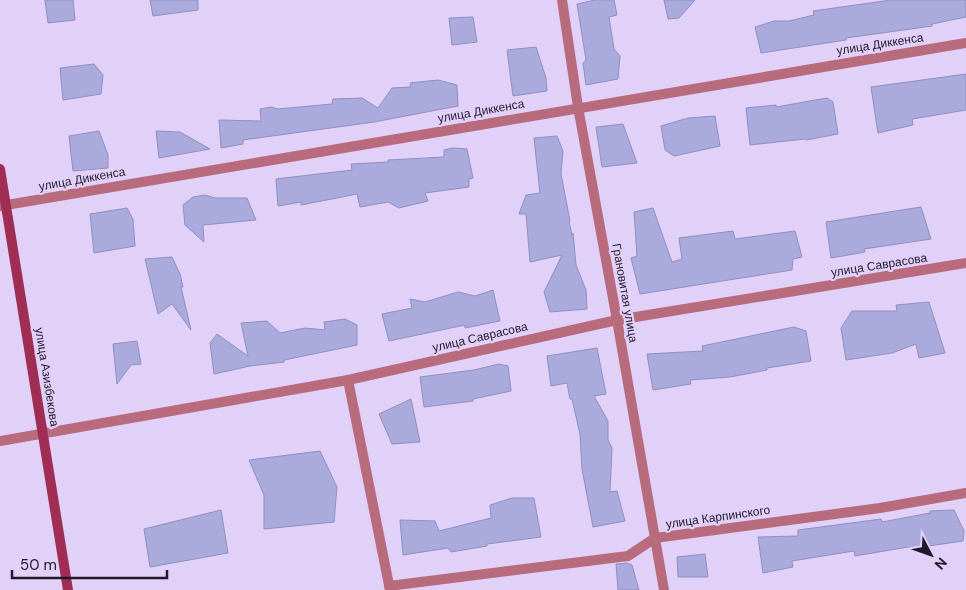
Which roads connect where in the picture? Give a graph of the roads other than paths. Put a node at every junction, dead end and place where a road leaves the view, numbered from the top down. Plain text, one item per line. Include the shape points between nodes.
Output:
1 (562, 0) edge
2 (966, 43) edge
3 (578, 107) junction
4 (0, 168) edge
5 (3, 205) edge
6 (966, 264) edge
7 (617, 320) junction
8 (348, 380) junction
9 (43, 434) junction
10 (0, 441) edge
11 (966, 493) edge
12 (655, 538) junction
13 (390, 588) edge
14 (68, 590) edge
15 (664, 590) edge

1 - 3 street, Грановитая улица
2 - 3 street, улица Диккенса
3 - 5 street, улица Диккенса
3 - 7 street, Грановитая улица
4 - 5 main road, улица Азизбекова
5 - 9 main road, улица Азизбекова
6 - 7 street, улица Саврасова
7 - 8 street, улица Саврасова
7 - 12 street, Грановитая улица
8 - 9 street, улица Саврасова
8 - 13 street
9 - 10 street, улица Саврасова
9 - 14 main road, улица Азизбекова
11 - 12 street, улица Карпинского via 880,508
12 - 13 street, улица Карпинского via 628,556
12 - 15 street, Грановитая улица

